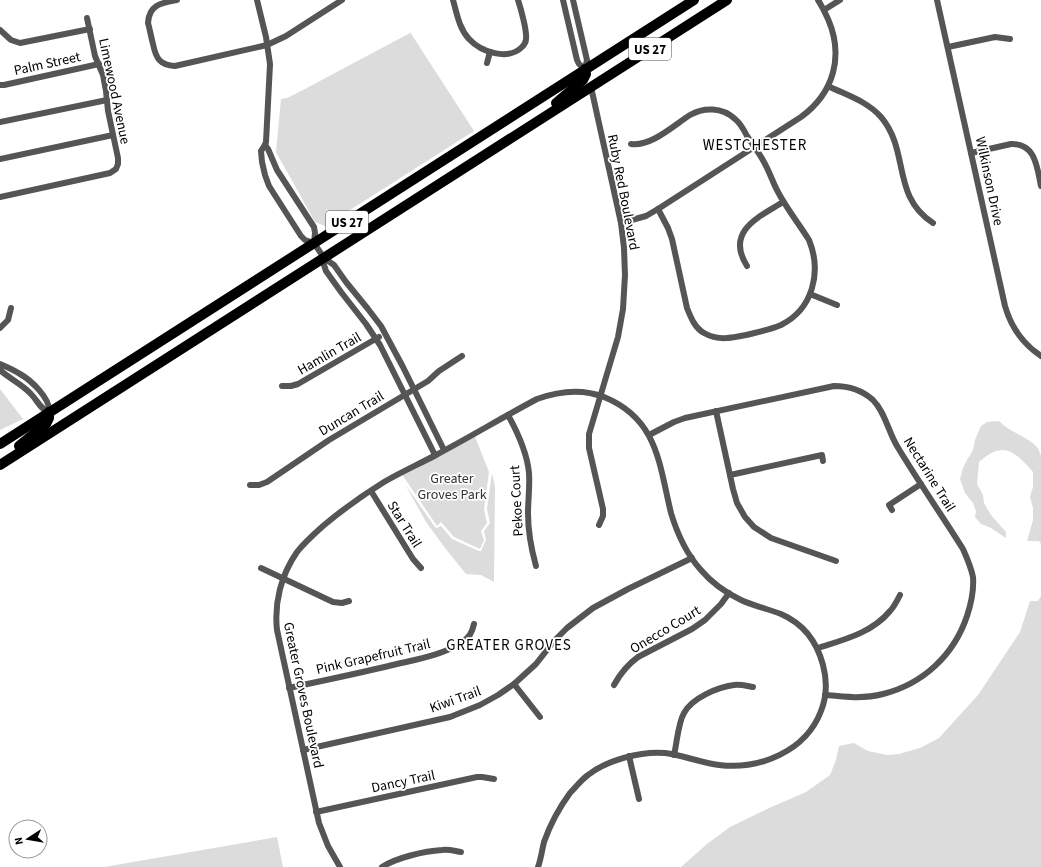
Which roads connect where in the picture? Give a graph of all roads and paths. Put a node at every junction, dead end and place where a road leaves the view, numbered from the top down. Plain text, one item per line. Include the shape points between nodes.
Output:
1 (177, 0) edge
2 (257, 0) edge
3 (342, 0) edge
4 (453, 0) edge
5 (518, 0) edge
6 (564, 0) edge
7 (574, 0) edge
8 (694, 0) edge
9 (716, 0) edge
10 (727, 0) edge
11 (818, 0) edge
12 (840, 0) edge
13 (937, 0) edge
14 (824, 10) junction
15 (87, 18) dead end
16 (579, 24) junction
17 (569, 26) junction
18 (90, 29) junction
19 (0, 30) edge
20 (670, 37) junction
21 (1010, 39) dead end
22 (267, 45) junction
23 (948, 47) junction
24 (490, 52) junction
25 (487, 63) dead end
26 (99, 64) junction
27 (585, 69) junction
28 (0, 85) edge
29 (828, 86) junction
30 (590, 87) junction
31 (107, 100) junction
32 (0, 122) edge
33 (113, 135) junction
34 (632, 144) dead end
35 (265, 145) junction
36 (754, 147) junction
37 (971, 153) junction
38 (480, 158) junction
39 (0, 159) edge
40 (1041, 186) edge
41 (0, 197) edge
42 (784, 202) junction
43 (658, 209) junction
44 (621, 223) junction
45 (933, 223) dead end
46 (314, 243) junction
47 (324, 258) junction
48 (747, 266) dead end
49 (810, 294) junction
50 (837, 305) dead end
51 (11, 308) dead end
52 (0, 328) edge
53 (385, 334) junction
54 (376, 339) junction
55 (462, 356) dead end
56 (1041, 356) edge
57 (0, 364) edge
58 (0, 370) edge
59 (18, 372) junction
60 (14, 380) junction
61 (282, 386) dead end
62 (414, 390) junction
63 (406, 395) junction
64 (600, 396) junction
65 (716, 411) junction
66 (49, 412) junction
67 (508, 415) junction
68 (649, 435) junction
69 (0, 444) edge
70 (444, 450) junction
71 (435, 455) junction
72 (0, 458) edge
73 (823, 461) dead end
74 (0, 465) edge
75 (730, 475) junction
76 (922, 484) junction
77 (250, 486) dead end
78 (370, 491) junction
79 (892, 510) dead end
80 (600, 524) dead end
81 (692, 558) junction
82 (836, 561) dead end
83 (536, 566) dead end
84 (261, 568) dead end
85 (421, 568) dead end
86 (283, 579) junction
87 (729, 593) junction
88 (900, 595) dead end
89 (349, 601) dead end
90 (474, 624) dead end
91 (818, 648) junction
92 (514, 684) junction
93 (614, 685) dead end
94 (753, 687) dead end
95 (289, 688) junction
96 (826, 695) junction
97 (540, 717) dead end
98 (303, 750) junction
99 (674, 755) junction
100 (629, 756) junction
101 (494, 779) dead end
102 (639, 799) dead end
103 (316, 812) junction
104 (461, 852) dead end
105 (340, 867) edge
106 (382, 867) edge
107 (538, 867) edge

1 - 22 street via 158,5 148,18 156,55 160,62 175,66
2 - 22 street
3 - 22 street via 286,36
4 - 24 street via 458,21 465,34 478,47
5 - 24 street via 525,29 525,42 519,49 510,53
6 - 17 street
7 - 16 street
8 - 27 highway, US 27
9 - 20 highway via 680,24
10 - 20 highway, US 27
11 - 14 street
12 - 14 street
13 - 23 street, Wilkinson Drive
14 - 29 street via 836,51 834,70
15 - 18 street, Limewood Avenue
16 - 17 street
16 - 27 street via 587,60
17 - 27 street via 577,60
18 - 19 street via 20,43 11,40
18 - 26 street, Limewood Avenue
20 - 30 highway, US 27
21 - 23 street via 995,37
22 - 35 street via 270,68
23 - 37 street, Wilkinson Drive
24 - 25 street
26 - 28 street, Palm Street
26 - 31 street, Limewood Avenue
27 - 38 highway via 586,76 581,82 558,101 485,148
27 - 46 highway, US 27
29 - 36 street via 809,111
29 - 45 street via 865,104 884,121 895,142 908,196 917,210
30 - 38 highway, US 27
30 - 44 street, Ruby Red Boulevard
31 - 32 street
31 - 33 street, Limewood Avenue
33 - 39 street
33 - 41 street, Limewood Avenue via 118,161 116,169 112,172
34 - 36 street via 650,141 697,112 709,109 735,118
35 - 46 street via 277,170 314,227
35 - 46 street via 261,155 269,186 301,236
36 - 42 street
36 - 43 street
37 - 40 street via 1012,144 1024,147 1035,160
37 - 56 street, Wilkinson Drive via 1006,312 1020,336
38 - 47 highway, US 27
42 - 48 street via 753,221 743,232 740,251
42 - 49 street via 812,248 816,267
43 - 44 street via 646,216
43 - 49 street via 672,238 687,308 703,332 714,337 729,338 774,328 796,314
44 - 64 street, Ruby Red Boulevard via 626,275 623,309 614,352
46 - 47 street
46 - 66 highway, US 27
47 - 53 street via 334,265
47 - 54 street via 326,271
47 - 74 highway, US 27
49 - 50 street
51 - 52 street via 8,320
53 - 54 street, Hamlin Trail
53 - 62 street
54 - 61 street, Hamlin Trail via 298,384
54 - 63 street
55 - 62 street, Duncan Trail
57 - 59 street
58 - 60 street
59 - 60 street
59 - 66 street via 46,399
60 - 66 street
62 - 63 street, Duncan Trail
62 - 70 street
63 - 71 street
63 - 77 street, Duncan Trail via 325,443 267,482
64 - 67 street, Greater Groves Boulevard via 570,391 558,392 537,399
64 - 68 street, Greater Groves Boulevard via 631,414
64 - 80 street, Ruby Red Boulevard via 588,439 603,509
65 - 68 street, Nectarine Trail via 680,420
65 - 75 street
65 - 76 street, Nectarine Trail via 834,386 854,388 876,403 896,445
66 - 69 highway, US 27
66 - 72 highway via 48,421 44,426
67 - 70 street, Greater Groves Boulevard
67 - 83 street, Pekoe Court via 521,440 528,465 529,526
68 - 81 street, Greater Groves Boulevard via 658,458 676,527
70 - 71 street, Greater Groves Boulevard
71 - 78 street, Greater Groves Boulevard
73 - 75 street via 822,455
75 - 82 street via 738,503 754,527 776,540
76 - 79 street via 889,505
76 - 96 street, Nectarine Trail via 963,549 972,570 972,597 959,635 934,668 907,685 870,696 849,698
78 - 85 street, Star Trail
78 - 86 street, Greater Groves Boulevard via 332,518 304,545
81 - 87 street, Greater Groves Boulevard via 706,576
81 - 92 street, Kiwi Trail via 605,601 580,618 554,641 536,664
84 - 86 street
86 - 89 street via 333,602
86 - 95 street, Greater Groves Boulevard via 277,603 276,624
87 - 91 street, Greater Groves Boulevard via 787,617 810,635
87 - 93 street, Onecco Court via 705,620 631,662
88 - 91 street via 889,613 873,626 853,637
90 - 95 street, Pink Grapefruit Trail via 466,639 438,653
91 - 96 street, Greater Groves Boulevard via 826,680
92 - 97 street
92 - 98 street, Kiwi Trail via 480,705 450,717
94 - 99 street via 729,686 704,695 692,703 681,719
95 - 98 street, Greater Groves Boulevard
96 - 99 street, Greater Groves Boulevard via 821,713 810,731 798,744 770,759 734,766
98 - 103 street, Greater Groves Boulevard
99 - 100 street, Greater Groves Boulevard via 659,753
100 - 102 street
100 - 107 street, Greater Groves Boulevard via 594,770 569,794 548,832
101 - 103 street, Dancy Trail via 482,776
103 - 105 street, Greater Groves Boulevard via 330,852
104 - 106 street via 430,852 394,861

